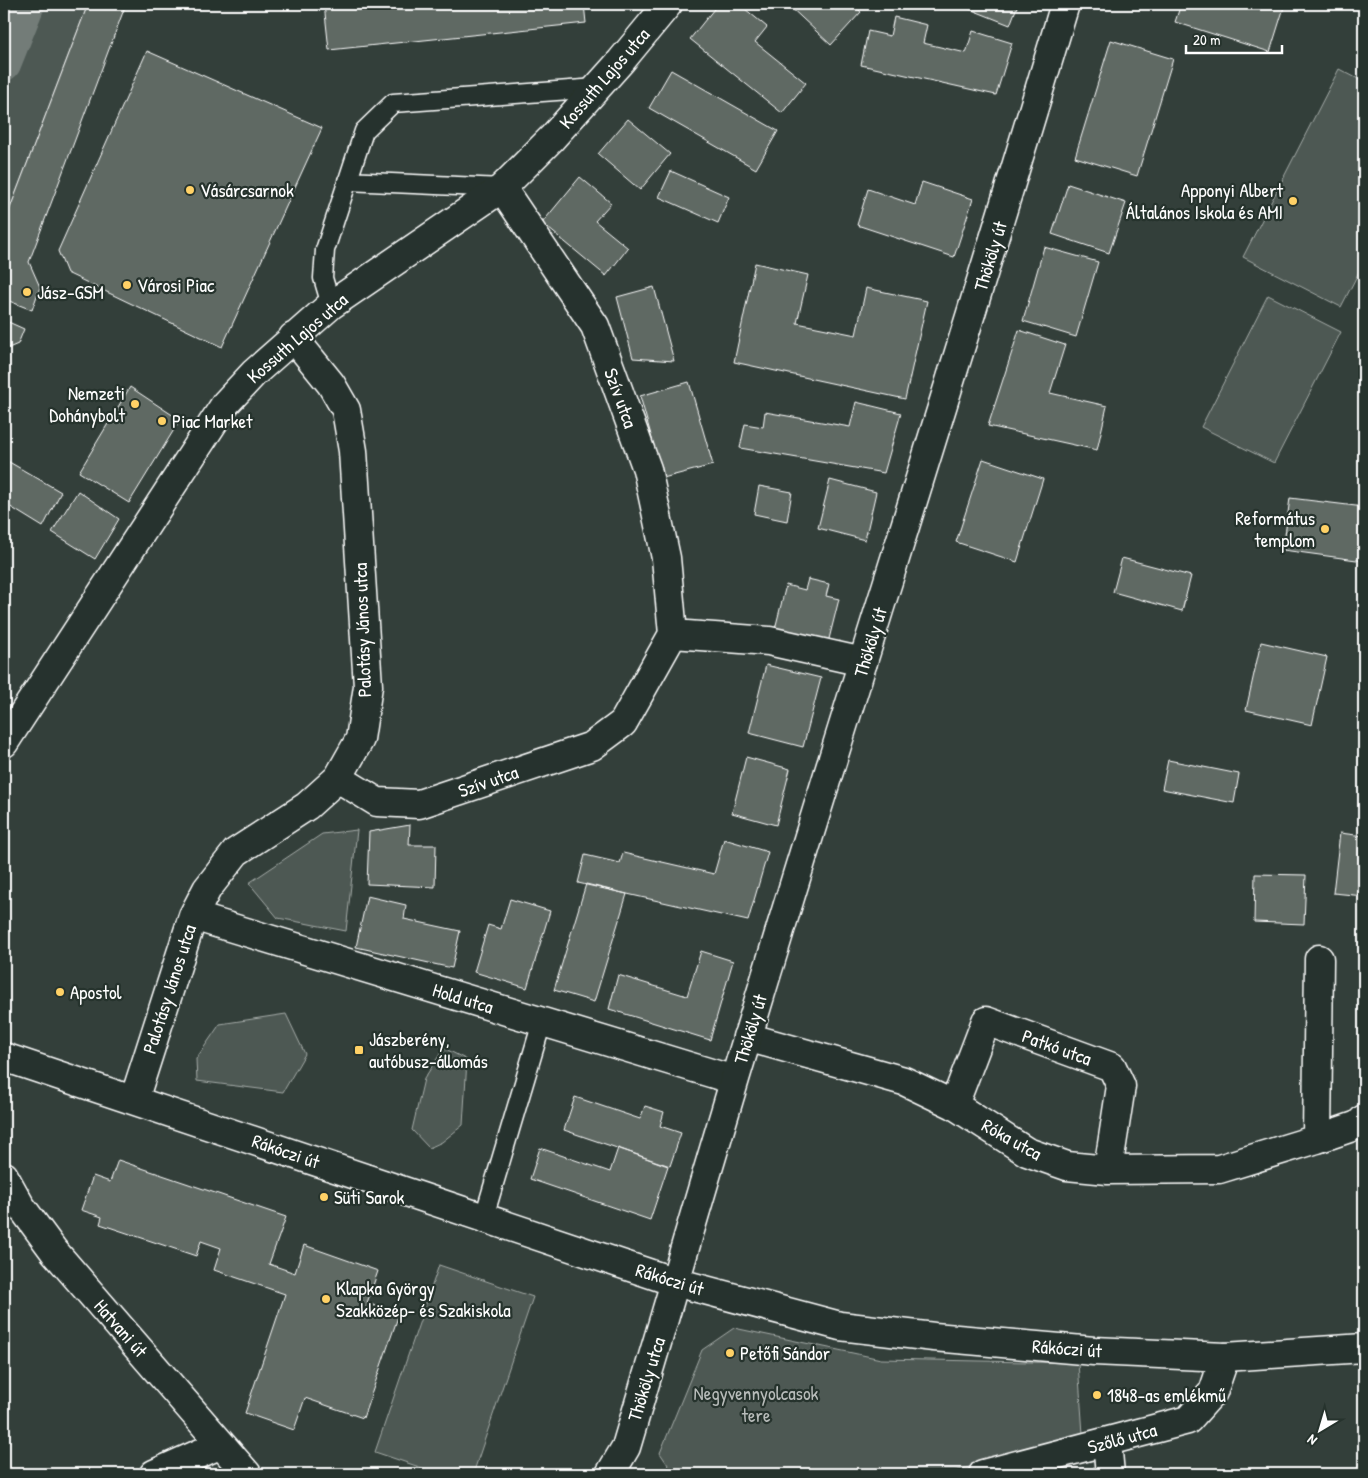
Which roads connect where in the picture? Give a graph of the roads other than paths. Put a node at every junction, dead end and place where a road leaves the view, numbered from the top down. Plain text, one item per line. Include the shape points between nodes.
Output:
1 (668, 4) edge
2 (1066, 4) edge
3 (597, 88) junction
4 (347, 181) junction
5 (502, 188) junction
6 (332, 305) junction
7 (293, 338) junction
8 (673, 634) junction
9 (864, 662) junction
10 (4, 743) edge
11 (338, 778) junction
12 (193, 916) junction
13 (1319, 959) dead end
14 (542, 1022) junction
15 (747, 1037) junction
16 (4, 1057) edge
17 (734, 1080) junction
18 (134, 1100) junction
19 (954, 1105) junction
20 (1364, 1119) edge
21 (1317, 1139) junction
22 (1108, 1170) junction
23 (4, 1176) edge
24 (484, 1217) junction
25 (675, 1282) junction
26 (1364, 1348) edge
27 (1225, 1357) junction
28 (1107, 1442) junction
29 (221, 1444) junction
30 (154, 1474) edge
31 (247, 1474) edge
32 (610, 1474) edge
33 (983, 1474) edge
34 (1110, 1474) edge

1 - 3 street, Kossuth Lajos utca
2 - 9 street, Thököly út
3 - 4 lane via 393,103 364,131
3 - 5 street, Kossuth Lajos utca
4 - 5 lane
4 - 6 lane via 325,250 323,278
5 - 6 street, Kossuth Lajos utca
5 - 8 street, Szív utca via 595,326 647,469 666,558
6 - 7 street, Kossuth Lajos utca
7 - 10 street, Kossuth Lajos utca via 226,403
7 - 11 street, Palotásy János utca via 331,384 346,410 353,450 368,686 360,739
8 - 9 street via 769,641
8 - 11 street, Szív utca via 623,723 592,746 419,804 377,802
9 - 15 street, Thököly út
11 - 12 street, Palotásy János utca via 307,806 236,852 207,889
12 - 14 street, Hold utca
12 - 18 street, Palotásy János utca
13 - 21 street
14 - 17 street, Hold utca
14 - 24 lane
15 - 17 street, Thököly út
15 - 19 street, Róka utca via 904,1082
16 - 18 street, Rákóczi út
17 - 25 street, Thököly út
18 - 24 street, Rákóczi út
19 - 22 street, Róka utca via 1026,1152 1067,1166
19 - 22 street, Patkó utca via 986,1020 1112,1067 1121,1086
20 - 21 street, Róka utca via 1358,1125
21 - 22 street, Róka utca via 1219,1169
23 - 29 street, Hatvani út via 20,1205 54,1251
24 - 25 street, Rákóczi út
25 - 27 street, Rákóczi út via 840,1326 1094,1351
25 - 32 street, Thököly utca via 626,1447
26 - 27 street, Rákóczi út
27 - 28 street, Szőlő utca via 1213,1392 1188,1420
28 - 33 street, Szőlő utca
28 - 34 street
29 - 30 street
29 - 31 street, Hatvani út

